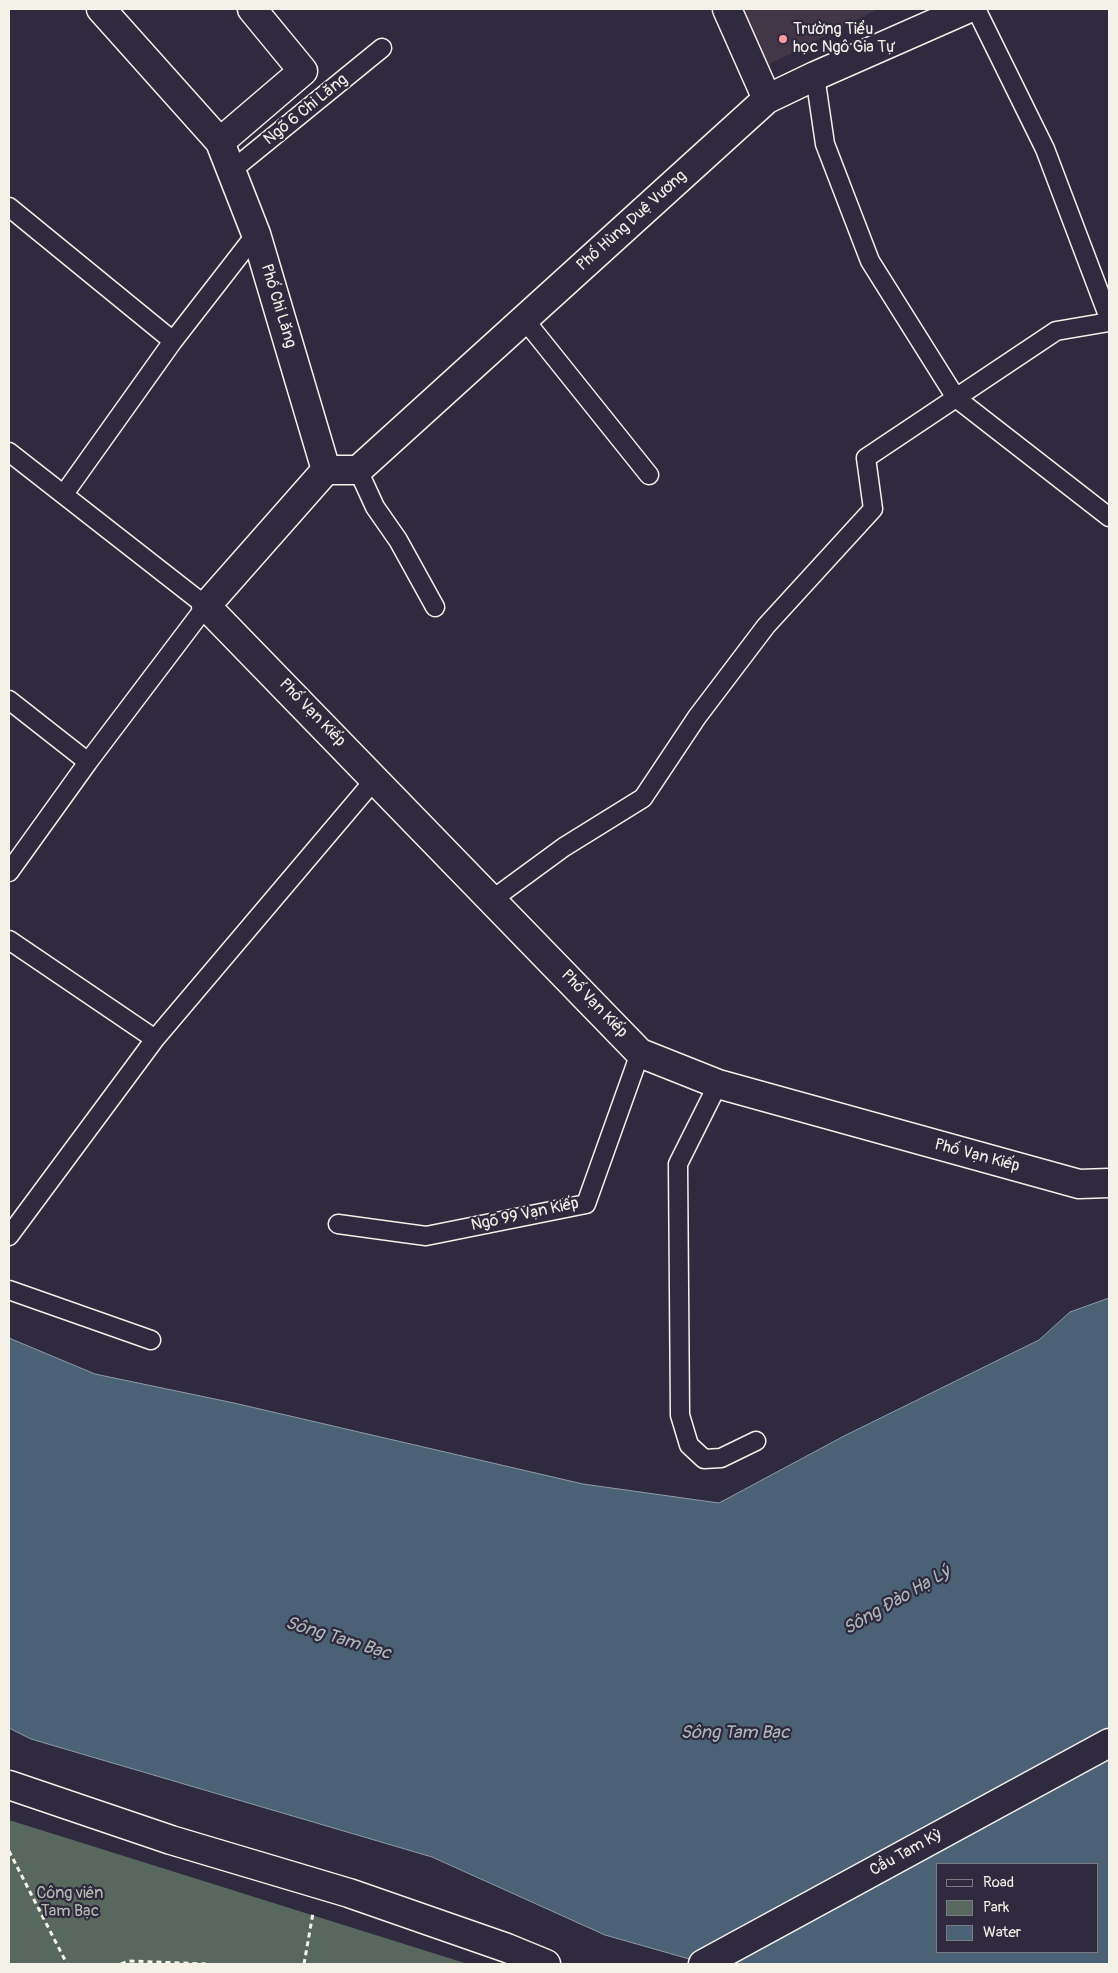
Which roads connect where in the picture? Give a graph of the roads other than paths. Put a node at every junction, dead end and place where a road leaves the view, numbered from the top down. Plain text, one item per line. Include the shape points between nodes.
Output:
1 (101, 9) edge
2 (252, 9) edge
3 (728, 9) edge
4 (968, 9) edge
5 (976, 9) edge
6 (382, 48) dead end
7 (814, 76) junction
8 (767, 99) junction
9 (220, 142) junction
10 (231, 171) junction
11 (9, 207) edge
12 (256, 234) junction
13 (1109, 318) edge
14 (524, 319) junction
15 (1109, 322) edge
16 (173, 341) junction
17 (956, 398) junction
18 (9, 452) edge
19 (326, 470) junction
20 (358, 470) junction
21 (649, 475) dead end
22 (64, 494) junction
23 (1109, 517) edge
24 (206, 606) junction
25 (435, 607) dead end
26 (9, 700) edge
27 (88, 762) junction
28 (376, 778) junction
29 (9, 872) edge
30 (493, 900) junction
31 (9, 940) edge
32 (155, 1040) junction
33 (640, 1053) junction
34 (718, 1084) junction
35 (1109, 1183) edge
36 (338, 1224) dead end
37 (9, 1236) edge
38 (9, 1290) edge
39 (151, 1340) dead end
40 (756, 1442) dead end
41 (1109, 1743) edge
42 (9, 1785) edge
43 (546, 1964) edge
44 (703, 1964) edge

1 - 9 street, Phố Chi Lăng
2 - 9 street via 303,71
3 - 8 street
4 - 7 street, Phố Hùng Duệ Vương
5 - 13 lane via 1045,149
6 - 10 lane, Ngõ 6 Chi Lăng
7 - 8 street, Phố Hùng Duệ Vương
7 - 17 lane via 825,144 870,261
8 - 14 street, Phố Hùng Duệ Vương
9 - 10 street, Phố Chi Lăng
10 - 12 street, Phố Chi Lăng
11 - 16 lane
12 - 16 lane
12 - 19 street, Phố Chi Lăng
14 - 20 street, Phố Hùng Duệ Vương
14 - 21 lane
15 - 17 lane via 1056,331
16 - 22 lane
17 - 23 lane
17 - 30 lane via 866,458 873,508 766,626 697,717 643,798 564,847
18 - 22 lane
19 - 20 street
19 - 24 street
20 - 25 lane via 375,507 398,540
22 - 24 lane
24 - 27 lane
24 - 28 street, Phố Vạn Kiếp
26 - 27 lane
27 - 29 lane
28 - 30 street, Phố Vạn Kiếp
28 - 32 lane
30 - 33 street, Phố Vạn Kiếp
31 - 32 lane
32 - 37 lane
33 - 34 street, Phố Vạn Kiếp
33 - 36 lane, Ngõ 99 Vạn Kiếp via 586,1204 426,1236
34 - 35 street, Phố Vạn Kiếp via 1079,1184
34 - 40 lane via 678,1164 680,1415 689,1445 704,1459 721,1458
38 - 39 lane
41 - 44 street, Cầu Tam Kỳ
42 - 43 street via 162,1837 349,1893

